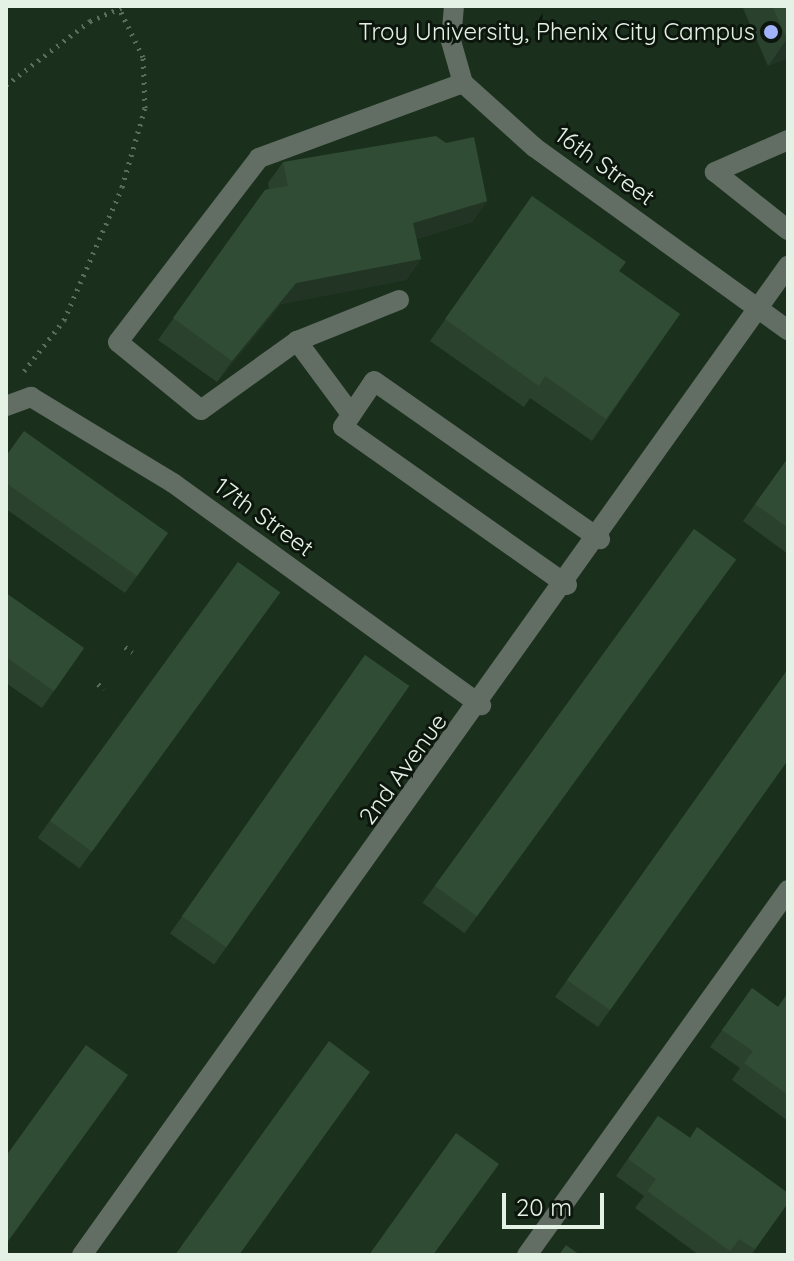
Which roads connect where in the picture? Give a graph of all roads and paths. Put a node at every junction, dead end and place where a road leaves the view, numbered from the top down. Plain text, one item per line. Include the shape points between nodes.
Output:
1 (454, 6) edge
2 (122, 7) edge
3 (463, 83) junction
4 (6, 85) edge
5 (788, 140) edge
6 (788, 230) edge
7 (788, 266) edge
8 (399, 300) dead end
9 (758, 308) junction
10 (788, 330) edge
11 (297, 341) junction
12 (16, 382) dead end
13 (6, 406) edge
14 (351, 414) junction
15 (600, 539) junction
16 (567, 585) junction
17 (125, 647) dead end
18 (132, 652) dead end
19 (98, 684) dead end
20 (104, 689) dead end
21 (481, 705) junction
22 (788, 890) edge
23 (82, 1255) edge
24 (527, 1255) edge

1 - 3 street via 451,41
2 - 4 path via 90,21
2 - 12 path via 143,57 145,108 122,187 64,320
3 - 9 street, 16th Street via 534,147
3 - 11 street via 259,158 118,342 201,410
5 - 6 street via 715,172
7 - 9 street, 2nd Avenue
8 - 11 street
9 - 10 street, 16th Street
9 - 15 street, 2nd Avenue
11 - 14 street
13 - 21 street, 17th Street via 31,397 173,483
14 - 15 street via 374,381
14 - 16 street via 343,427
15 - 16 street, 2nd Avenue
16 - 21 street, 2nd Avenue
17 - 18 path
19 - 20 path
21 - 23 street, 2nd Avenue
22 - 24 street

